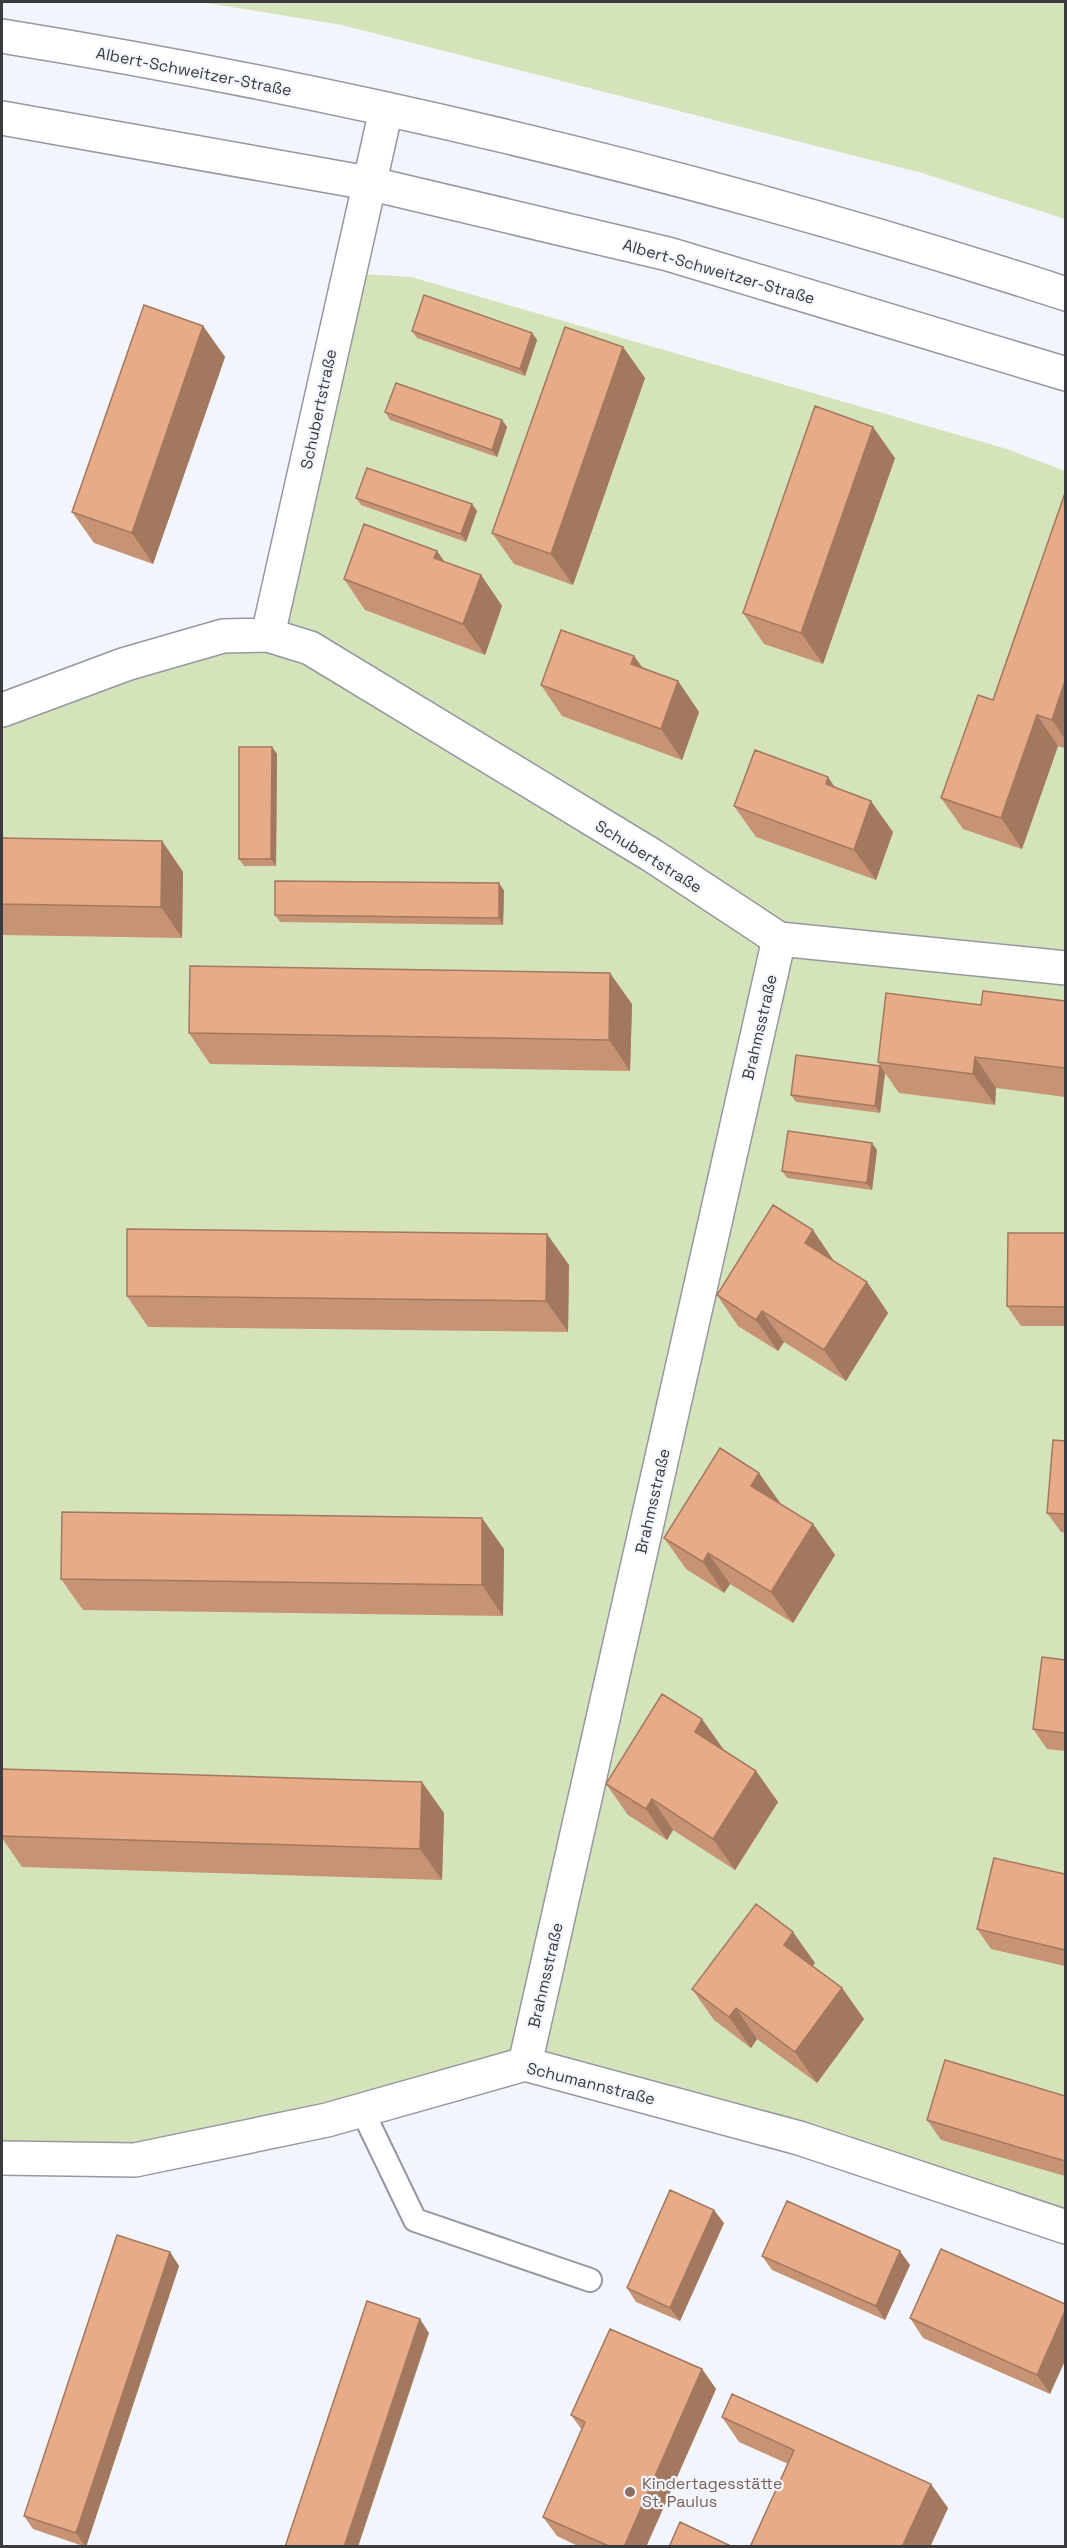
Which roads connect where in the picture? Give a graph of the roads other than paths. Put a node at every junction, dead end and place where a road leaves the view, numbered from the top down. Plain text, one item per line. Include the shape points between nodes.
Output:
1 (2, 36) edge
2 (386, 110) junction
3 (2, 118) edge
4 (368, 183) junction
5 (1065, 294) edge
6 (1065, 374) edge
7 (268, 635) junction
8 (2, 710) edge
9 (779, 939) junction
10 (1065, 968) edge
11 (525, 2064) junction
12 (362, 2110) junction
13 (2, 2158) edge
14 (1065, 2227) edge
15 (590, 2280) dead end

1 - 2 street, Albert-Schweitzer-Straße
2 - 4 street
2 - 5 street, Albert-Schweitzer-Straße via 684,180
3 - 4 street, Albert-Schweitzer-Straße
4 - 6 street, Albert-Schweitzer-Straße via 668,254
4 - 7 street, Schubertstraße
7 - 8 street, Schubertstraße via 223,636 126,664
7 - 9 street, Schubertstraße via 310,648 653,856
9 - 10 street, Schubertstraße
9 - 11 street, Brahmsstraße
11 - 12 street, Schumannstraße
11 - 14 street, Schumannstraße via 799,2138
12 - 13 street, Schumannstraße via 135,2160
12 - 15 lane via 415,2220

